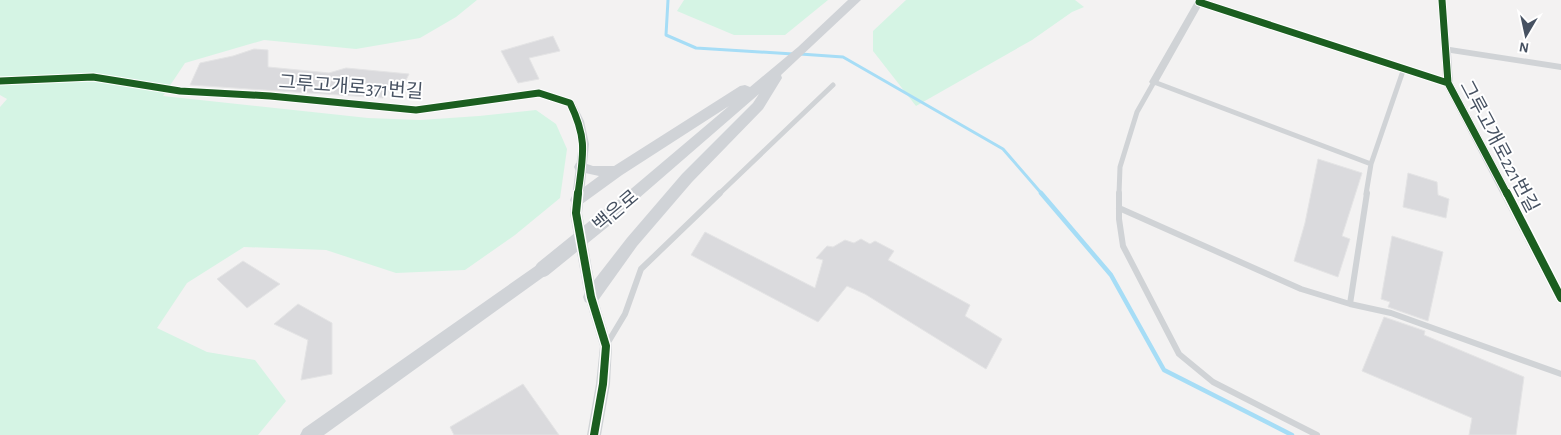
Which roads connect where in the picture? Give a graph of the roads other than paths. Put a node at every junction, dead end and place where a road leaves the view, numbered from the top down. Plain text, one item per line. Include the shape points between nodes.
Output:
1 (856, 0) edge
2 (1442, 0) edge
3 (1199, 1) edge
4 (1445, 49) junction
5 (787, 62) junction
6 (1561, 67) edge
7 (1404, 68) junction
8 (0, 81) edge
9 (1154, 82) junction
10 (1448, 83) junction
11 (833, 85) dead end
12 (1371, 164) junction
13 (581, 166) junction
14 (617, 171) junction
15 (577, 200) junction
16 (1119, 208) junction
17 (591, 297) junction
18 (1561, 298) edge
19 (1350, 304) junction
20 (606, 346) junction
21 (1561, 374) edge
22 (309, 435) edge
23 (594, 435) edge
24 (1317, 435) edge

1 - 5 main road, 백은로
2 - 4 street, 그루고개로221번길
3 - 7 street
3 - 9 street
4 - 6 street
4 - 10 street, 그루고개로221번길
5 - 14 main road
5 - 17 main road via 758,106 687,178 632,242
5 - 22 main road, 백은로, bridge via 611,214 542,269
7 - 10 street
7 - 12 lane
8 - 13 street, 그루고개로371번길 via 30,82 93,76 180,91 416,110 539,93 570,103 579,121 584,144
9 - 12 lane
9 - 16 lane via 1137,112 1120,167
10 - 18 street, 그루고개로221번길
11 - 20 lane via 641,269 625,314
12 - 19 lane
13 - 14 main road via 593,171
13 - 15 street, 그루고개로371번길
14 - 15 main road
15 - 17 street, 그루고개로371번길 via 576,213
16 - 19 lane via 1301,289
16 - 24 lane via 1122,246 1179,354 1213,382
17 - 20 street, 그루고개로371번길
19 - 21 lane via 1391,313
20 - 23 street, 그루고개로371번길

